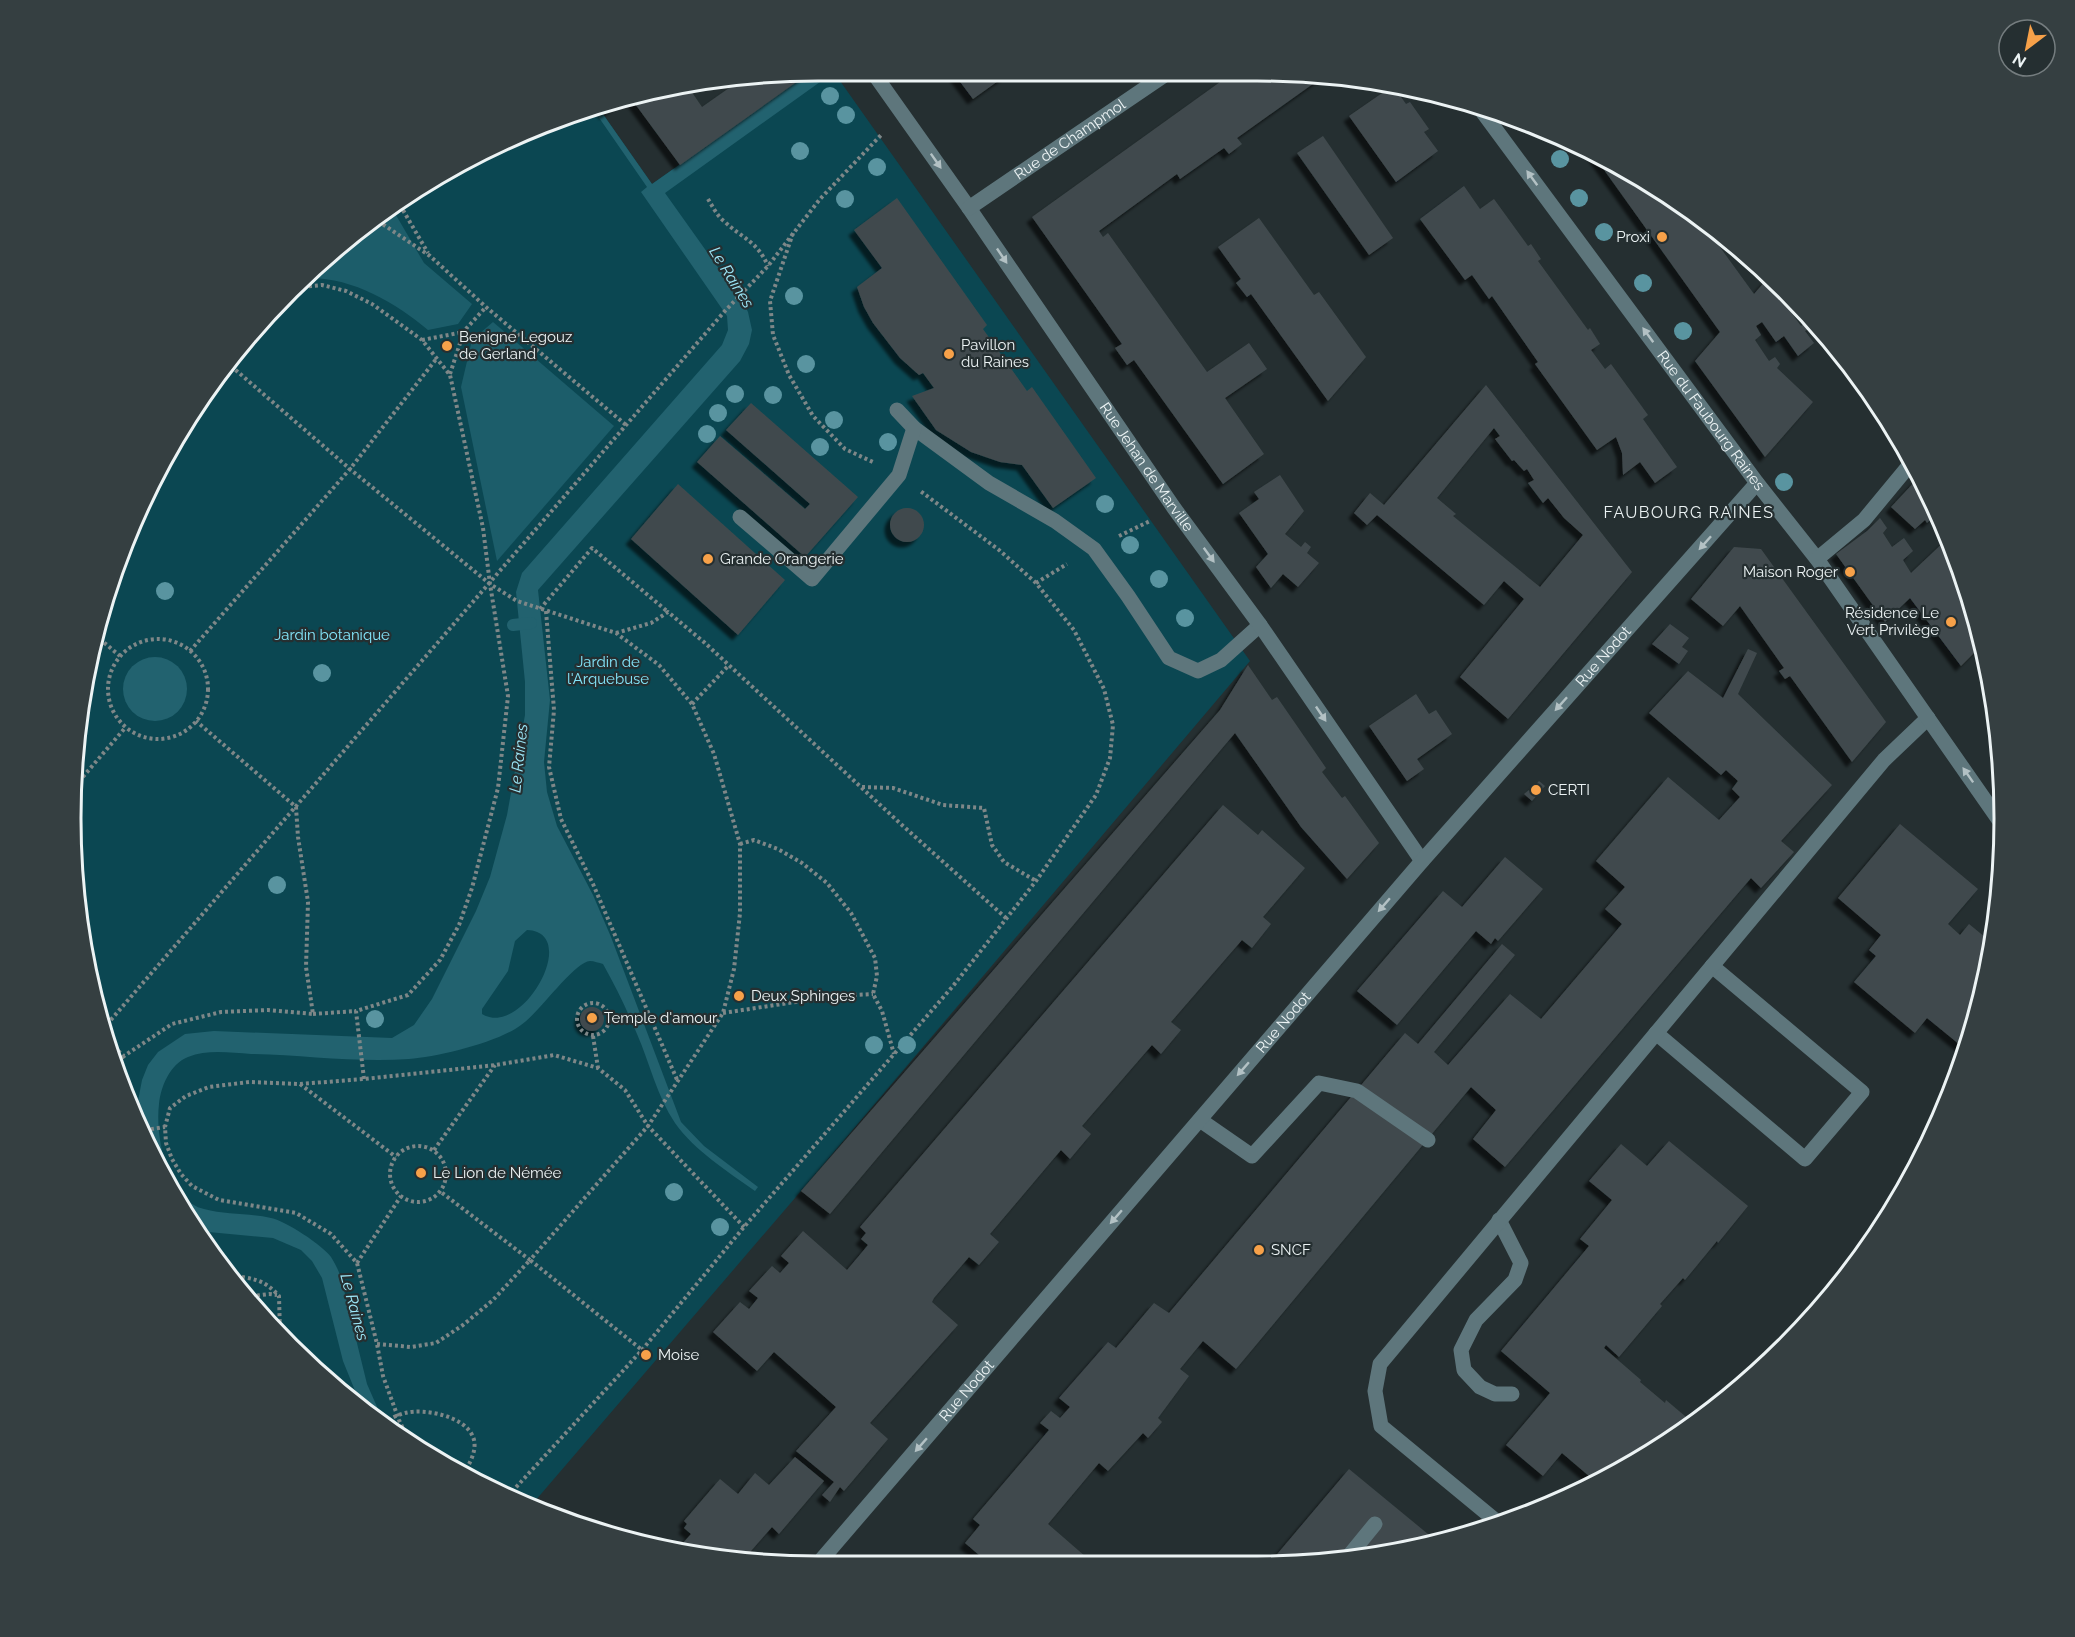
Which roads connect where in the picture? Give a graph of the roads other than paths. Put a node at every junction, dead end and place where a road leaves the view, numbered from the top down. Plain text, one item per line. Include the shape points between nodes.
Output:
1 (879, 81) edge
2 (1156, 81) edge
3 (1487, 118) edge
4 (969, 208) junction
5 (897, 410) dead end
6 (914, 428) junction
7 (1906, 470) edge
8 (1758, 483) junction
9 (740, 517) dead end
10 (1817, 559) junction
11 (1260, 625) junction
12 (1928, 718) junction
13 (1994, 814) edge
14 (1422, 861) junction
15 (1712, 966) junction
16 (1656, 1033) junction
17 (1200, 1119) junction
18 (1428, 1140) dead end
19 (1499, 1220) junction
20 (1512, 1394) dead end
21 (1492, 1518) edge
22 (1376, 1524) dead end
23 (1354, 1550) edge
24 (825, 1556) edge

1 -> 4 street, Rue Jehan de Marville
2 - 4 street, Rue de Champmol
8 -> 3 street, Rue du Faubourg Raines
4 -> 11 street, Rue Jehan de Marville via 1174,508
5 - 6 street
6 - 9 street via 899,475 812,579
6 - 11 street via 989,483 1094,549 1169,658 1198,670 1221,660
7 - 10 street via 1864,520
8 - 10 street, Rue du Faubourg Raines
8 -> 14 street, Rue Nodot
10 - 12 street, Rue du Faubourg Raines
11 -> 14 street, Rue Jehan de Marville
13 -> 12 street, Rue du Faubourg Raines
12 - 15 street via 1884,760
14 -> 17 street, Rue Nodot
15 - 16 street
15 - 16 street via 1862,1092 1805,1159
16 - 19 street
17 - 18 street via 1252,1156 1319,1083 1357,1091
17 -> 24 street, Rue Nodot
19 - 20 street via 1521,1263 1515,1280 1476,1320 1461,1350 1464,1370 1480,1387 1495,1394
19 - 21 street via 1380,1364 1375,1391 1381,1426
22 - 23 street

